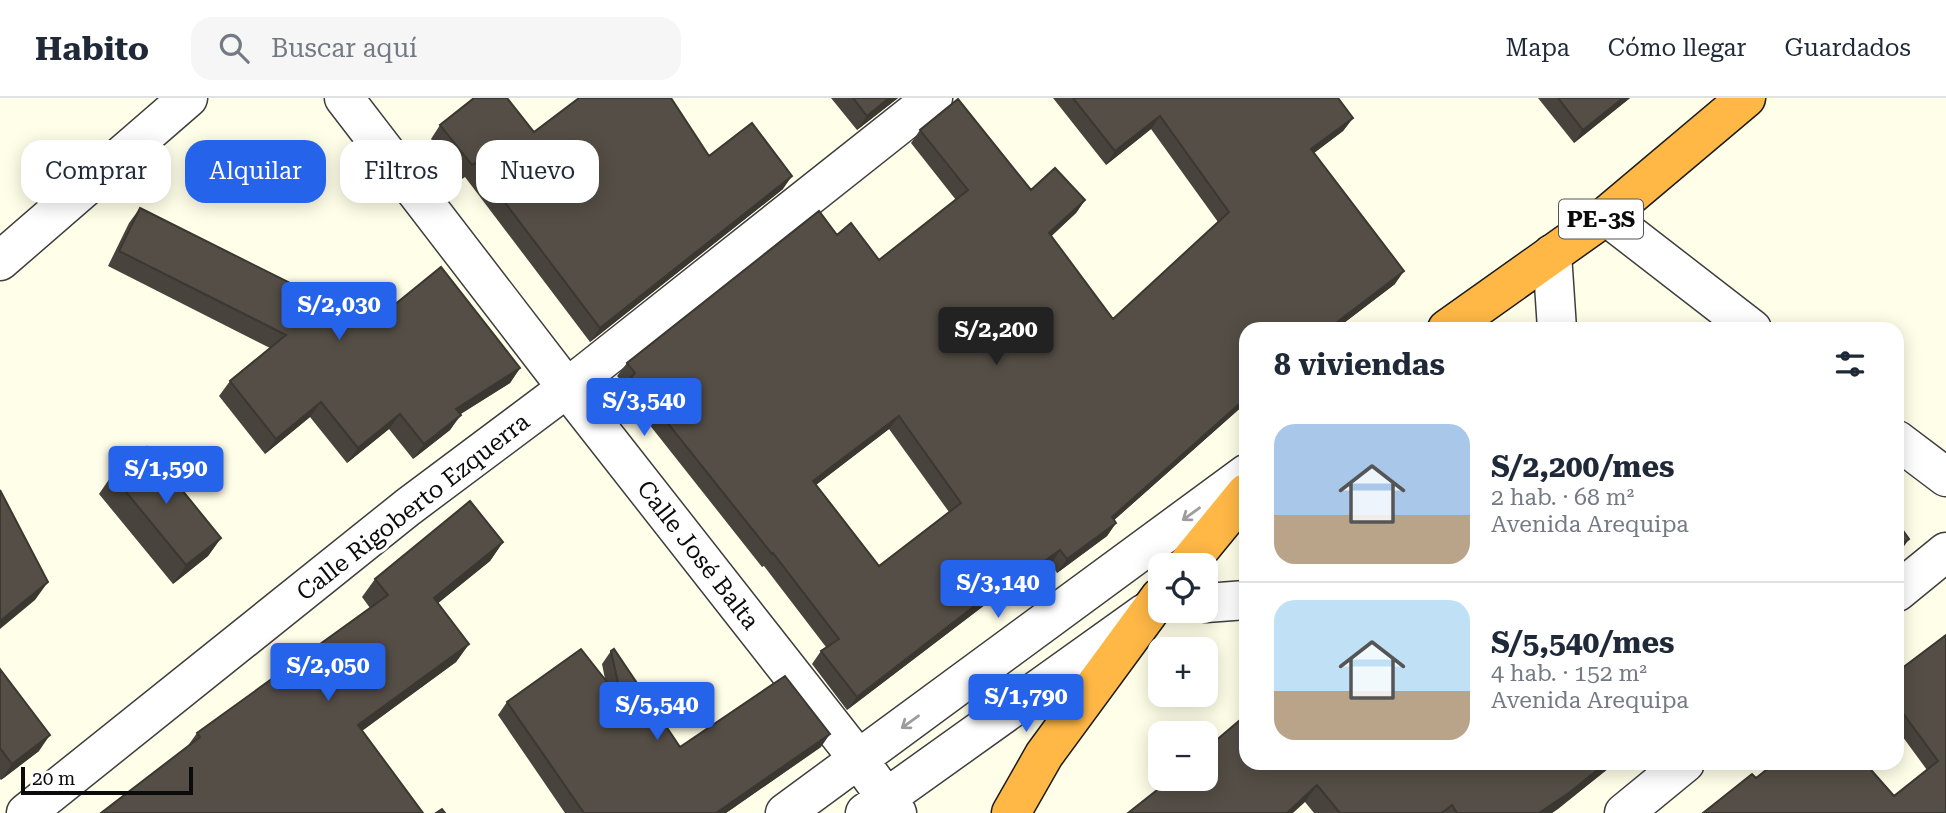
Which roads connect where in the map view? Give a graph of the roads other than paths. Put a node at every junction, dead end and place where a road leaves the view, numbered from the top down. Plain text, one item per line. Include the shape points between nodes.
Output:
1 (188, 98) edge
2 (344, 98) edge
3 (933, 98) edge
4 (1746, 98) edge
5 (1606, 216) junction
6 (1552, 254) junction
7 (0, 261) edge
8 (1457, 322) edge
9 (1557, 322) edge
10 (1743, 322) edge
11 (567, 388) junction
12 (1904, 445) edge
13 (1946, 477) edge
14 (1239, 479) edge
15 (1239, 502) edge
16 (1946, 552) edge
17 (1197, 553) edge
18 (1904, 586) edge
19 (1239, 601) edge
20 (1218, 602) edge
21 (1148, 611) edge
22 (1148, 616) edge
23 (859, 760) junction
24 (1676, 770) edge
25 (883, 808) edge
26 (26, 813) edge
27 (785, 813) edge
28 (1011, 813) edge
29 (1624, 813) edge

1 - 7 street
2 - 11 street, Calle José Balta
3 - 11 street, Calle Rigoberto Ezquerra
4 - 5 highway, PE-3S
5 - 6 highway, PE-3S
5 - 10 street
6 - 8 highway, PE-3S
6 - 9 street
11 - 23 street, Calle José Balta
11 - 26 street, Calle Rigoberto Ezquerra via 408,507
12 - 13 street
14 -> 23 street
15 - 17 highway
16 - 18 street
19 - 20 street
21 - 25 street
22 - 28 highway via 1044,755
23 - 25 street, Calle José Balta
23 - 27 street
24 - 29 street

